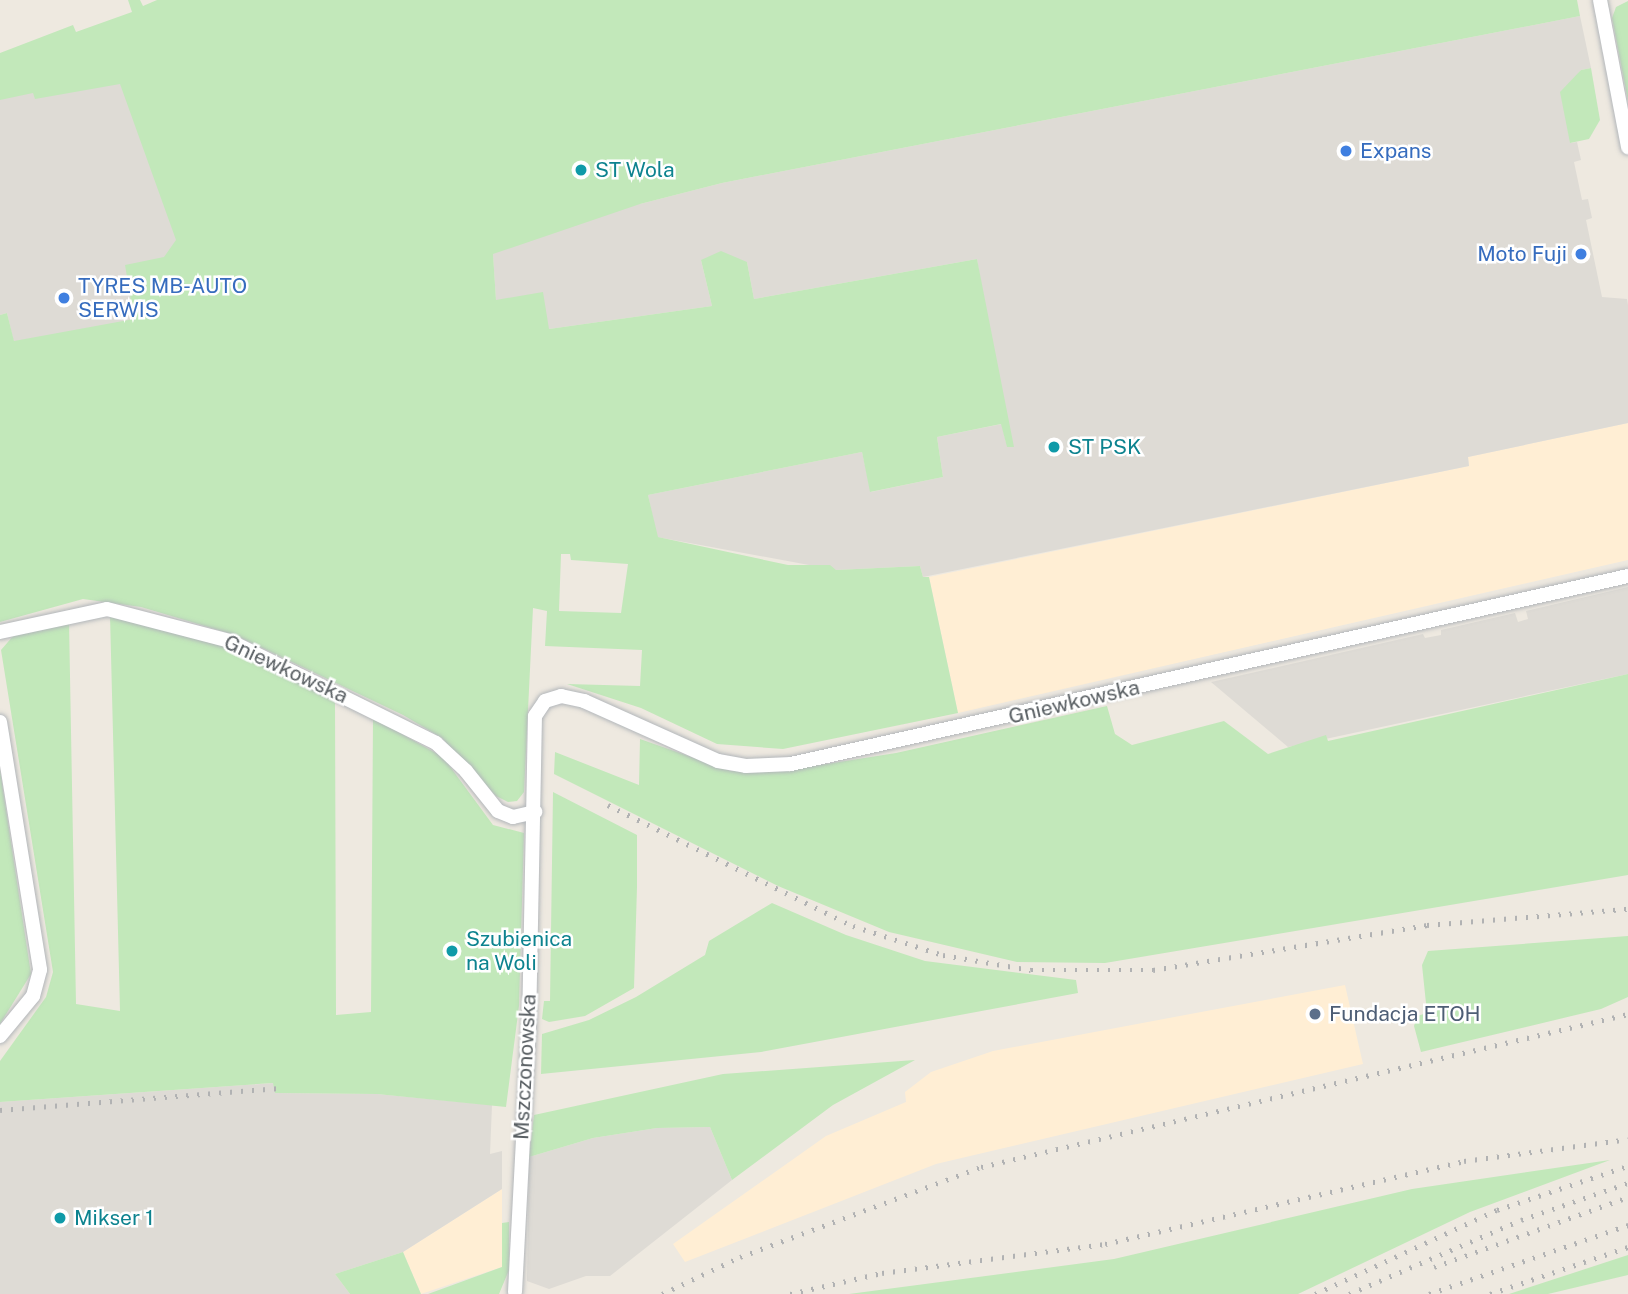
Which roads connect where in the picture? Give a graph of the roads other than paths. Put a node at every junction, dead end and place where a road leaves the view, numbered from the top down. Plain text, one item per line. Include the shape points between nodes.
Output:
1 (1600, 0) edge
2 (1628, 147) edge
3 (1628, 576) edge
4 (0, 632) edge
5 (536, 716) joint
6 (0, 722) edge
7 (535, 812) junction
8 (0, 1036) edge
9 (516, 1293) edge

1 - 2 street
3 - 5 street, Gniewkowska via 791,764 746,766 718,761 572,698 545,701
4 - 7 street, Gniewkowska via 107,609 230,641 436,743 498,811 513,817
5 - 7 street, Mszczonowska
6 - 8 street via 40,970 33,996
7 - 9 street, Mszczonowska

